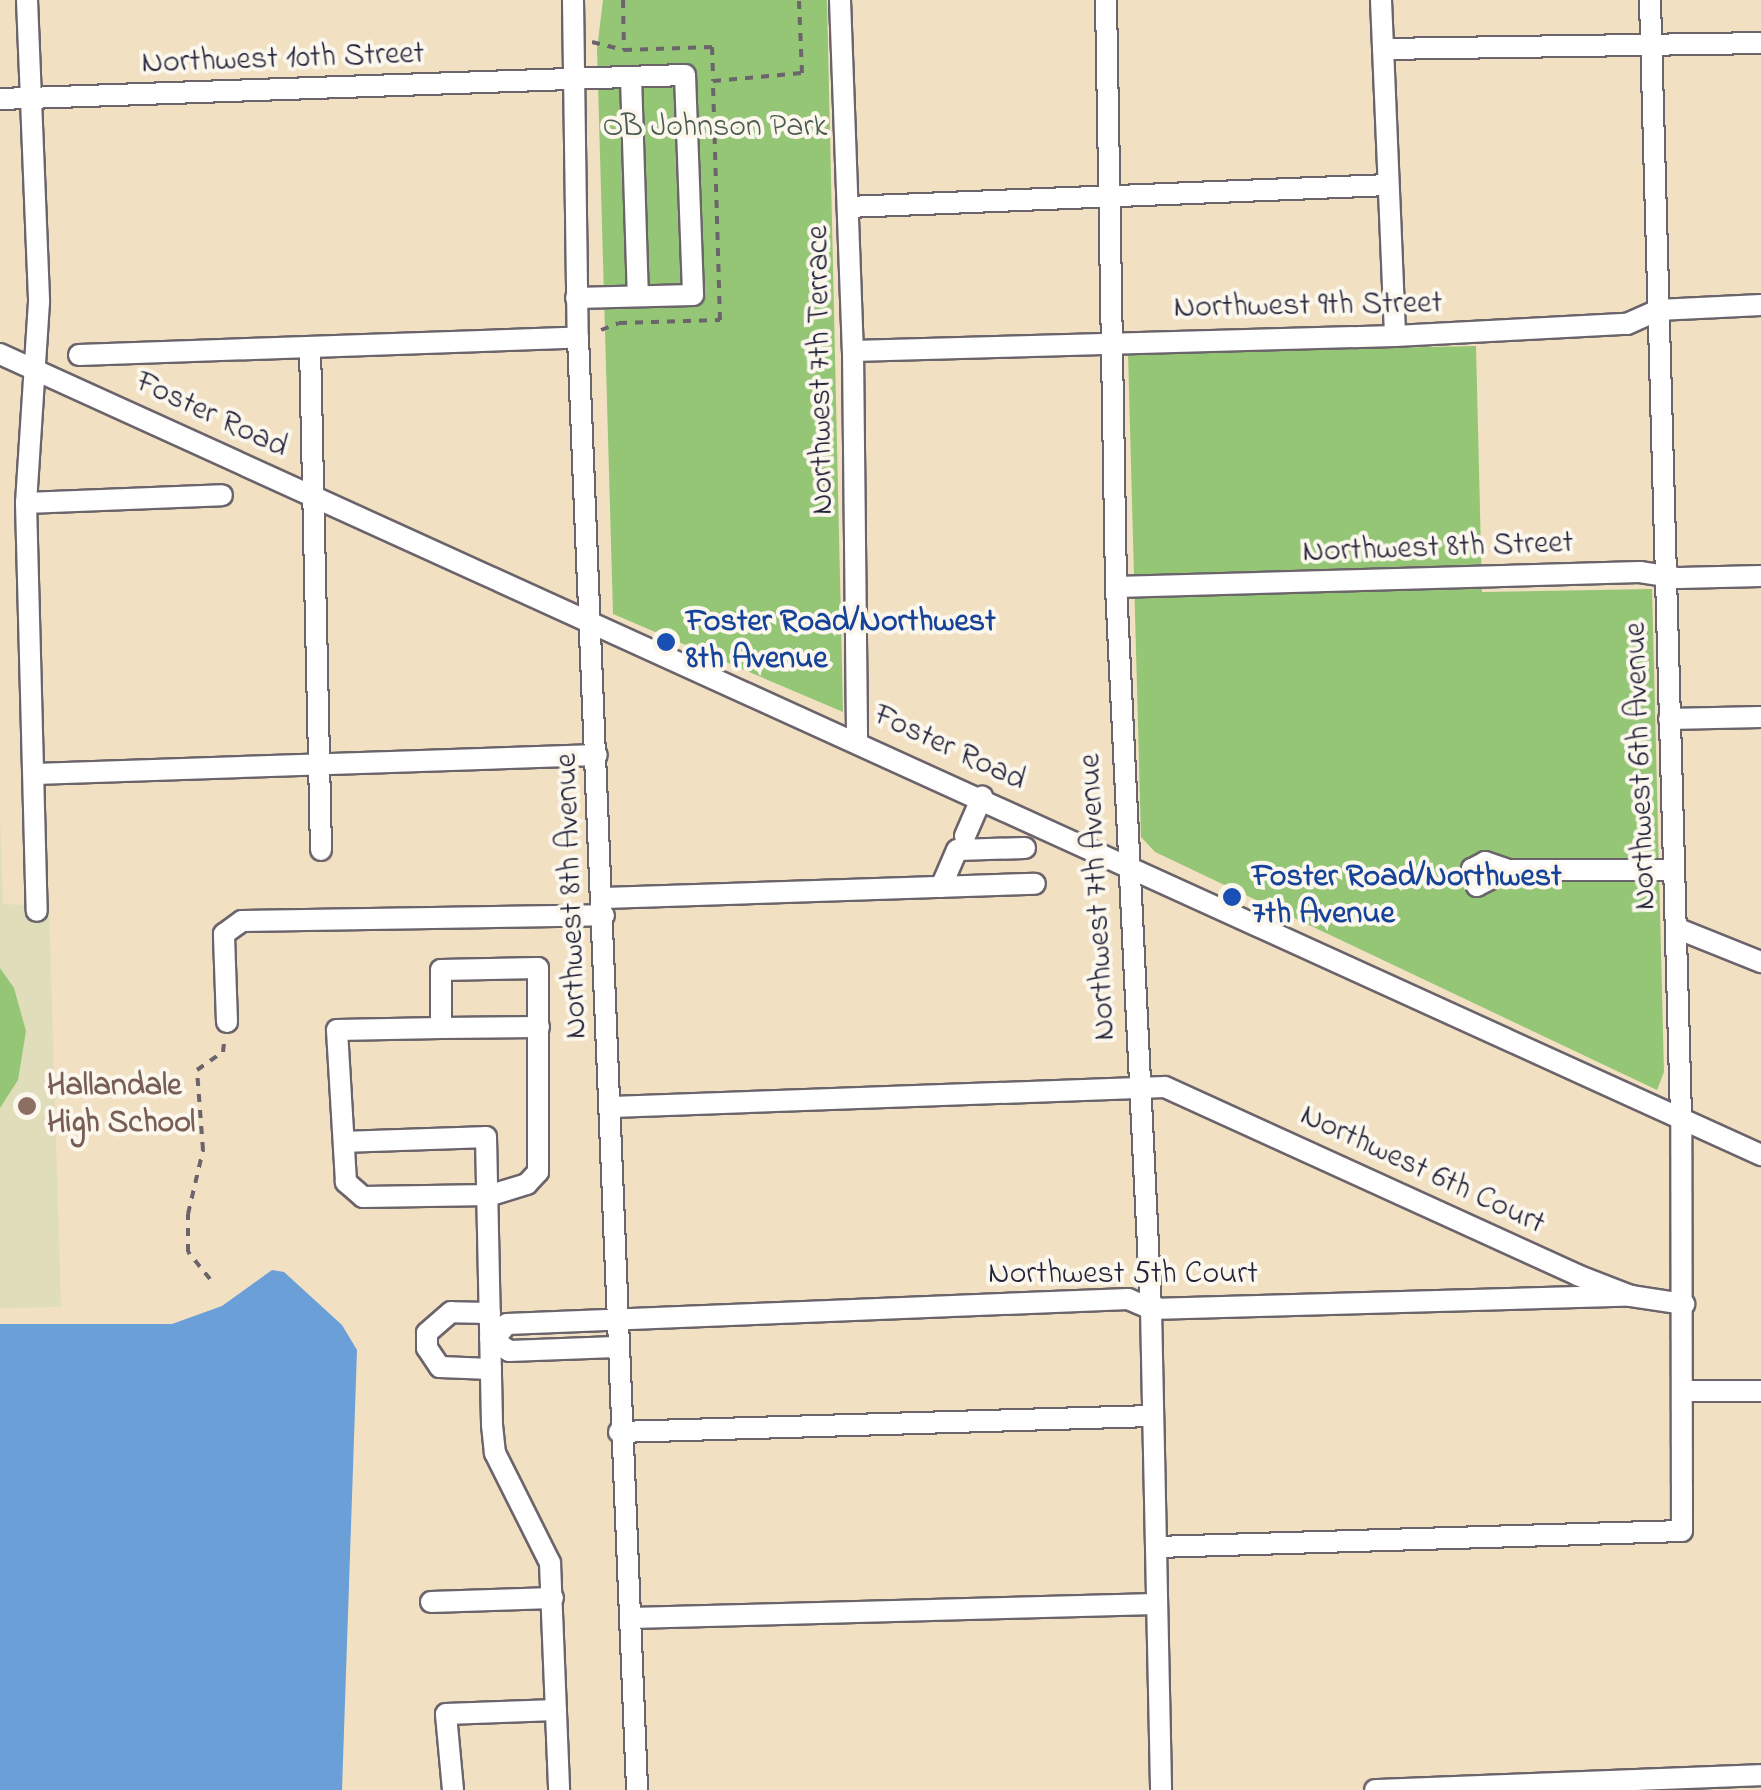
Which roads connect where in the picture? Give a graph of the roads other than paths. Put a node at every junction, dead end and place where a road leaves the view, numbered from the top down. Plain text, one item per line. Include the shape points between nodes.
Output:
1 (27, 0) edge
2 (573, 0) edge
3 (840, 0) edge
4 (1106, 0) edge
5 (1381, 0) edge
6 (1650, 0) edge
7 (1761, 43) edge
8 (1651, 46) junction
9 (1383, 49) junction
10 (631, 77) junction
11 (569, 79) junction
12 (0, 99) edge
13 (28, 102) junction
14 (1388, 185) junction
15 (1111, 198) junction
16 (848, 207) junction
17 (638, 296) junction
18 (576, 298) junction
19 (1761, 305) edge
20 (1658, 310) junction
21 (1395, 336) junction
22 (578, 338) junction
23 (1112, 342) junction
24 (310, 347) junction
25 (854, 351) junction
26 (0, 354) edge
27 (79, 355) dead end
28 (36, 369) junction
29 (222, 495) dead end
30 (312, 496) junction
31 (26, 504) junction
32 (1666, 574) junction
33 (1761, 576) edge
34 (1116, 587) junction
35 (590, 618) junction
36 (1761, 717) edge
37 (1669, 719) junction
38 (857, 739) junction
39 (597, 755) junction
40 (318, 764) junction
41 (35, 774) junction
42 (982, 797) junction
43 (1036, 822) junction
44 (965, 836) dead end
45 (1025, 848) junction
46 (321, 850) dead end
47 (1127, 863) junction
48 (1508, 870) dead end
49 (1673, 870) junction
50 (1035, 884) dead end
51 (985, 886) junction
52 (941, 887) junction
53 (604, 906) junction
54 (37, 911) dead end
55 (1676, 928) junction
56 (1761, 962) edge
57 (226, 1022) road end
58 (441, 1028) junction
59 (539, 1028) junction
60 (1138, 1086) junction
61 (612, 1107) junction
62 (1681, 1117) junction
63 (344, 1142) junction
64 (1761, 1155) edge
65 (492, 1195) junction
66 (1631, 1296) junction
67 (1684, 1304) junction
68 (1150, 1309) junction
69 (490, 1313) junction
70 (615, 1318) junction
71 (493, 1337) junction
72 (616, 1347) junction
73 (491, 1368) junction
74 (1761, 1390) edge
75 (1682, 1391) junction
76 (1150, 1416) junction
77 (619, 1432) junction
78 (1156, 1547) junction
79 (553, 1598) junction
80 (432, 1602) dead end
81 (1156, 1604) junction
82 (632, 1618) junction
83 (556, 1710) junction
84 (1761, 1775) edge
85 (453, 1790) edge
86 (559, 1790) edge
87 (637, 1790) edge
88 (1161, 1790) edge
89 (1375, 1790) edge

1 - 13 street
2 - 11 street, Northwest 8th Avenue
3 - 16 street, Northwest 7th Terrace
4 - 15 street, Northwest 7th Avenue
5 - 9 street
6 - 8 street, Northwest 6th Avenue
7 - 8 street
8 - 9 street
8 - 20 street, Northwest 6th Avenue
9 - 14 street
10 - 11 street, Northwest 10th Street
10 - 17 street
10 - 17 street, Northwest 10th Street via 685,76 693,294
11 - 13 street, Northwest 10th Street
11 - 18 street, Northwest 8th Avenue
12 - 13 street, Northwest 10th Street
13 - 28 street
14 - 15 street
14 - 21 street
15 - 16 street
15 - 23 street, Northwest 7th Avenue
16 - 25 street, Northwest 7th Terrace
17 - 18 street
18 - 22 street, Northwest 8th Avenue
19 - 20 street, Northwest 9th Street
20 - 21 street, Northwest 9th Street via 1627,324
20 - 32 street, Northwest 6th Avenue
21 - 23 street, Northwest 9th Street
22 - 24 street
22 - 35 street, Northwest 8th Avenue
23 - 25 street, Northwest 9th Street
23 - 34 street, Northwest 7th Avenue
24 - 27 street
24 - 30 street
25 - 38 street, Northwest 7th Terrace
26 - 28 street, Foster Road
28 - 30 street, Foster Road
28 - 31 street
29 - 31 street
30 - 35 street, Foster Road
30 - 40 street
31 - 41 street
32 - 33 street, Northwest 8th Street
32 - 34 street, Northwest 8th Street
32 - 37 street, Northwest 6th Avenue
34 - 47 street, Northwest 7th Avenue
35 - 38 street, Foster Road
35 - 39 street, Northwest 8th Avenue
36 - 37 street
37 - 49 street, Northwest 6th Avenue
38 - 42 street, Foster Road
39 - 40 street
39 - 53 street, Northwest 8th Avenue
40 - 41 street
40 - 46 street
41 - 54 street
42 - 43 street, Foster Road
42 - 44 street
43 - 45 street
43 - 47 street, Foster Road
45 - 51 street
45 - 52 street via 957,850
47 - 60 street, Northwest 7th Avenue
47 - 62 street, Foster Road
48 - 49 street
49 - 55 street, Northwest 6th Avenue
50 - 51 street
51 - 52 street
52 - 53 street
53 - 57 street via 242,921 224,934
53 - 61 street, Northwest 8th Avenue
55 - 56 street
55 - 62 street, Northwest 6th Avenue
58 - 59 street
58 - 59 street via 441,970 538,968
58 - 63 street via 337,1030
59 - 65 street via 542,1160 527,1184
60 - 61 street, Northwest 6th Court
60 - 66 street, Northwest 6th Court via 1166,1087
60 - 68 street, Northwest 7th Avenue
61 - 70 street, Northwest 8th Avenue
62 - 64 street, Foster Road
62 - 67 street, Northwest 6th Avenue
63 - 65 street via 346,1182 363,1197
63 - 65 street via 486,1138
65 - 69 street
66 - 67 street, Northwest 6th Court
66 - 68 street, Northwest 5th Court
67 - 75 street, Northwest 6th Avenue
68 - 70 street, Northwest 5th Court via 1128,1299
68 - 76 street, Northwest 7th Avenue
69 - 71 street
69 - 73 street via 451,1312 427,1332 427,1348 440,1367
70 - 71 street, Northwest 5th Court via 506,1324
70 - 72 street, Northwest 8th Avenue
71 - 72 street via 509,1351
71 - 73 street
72 - 77 street, Northwest 8th Avenue
73 - 79 street via 495,1452 550,1564
74 - 75 street
75 - 78 street, Northwest 6th Avenue via 1682,1531
76 - 77 street
76 - 78 street, Northwest 7th Avenue
77 - 82 street, Northwest 8th Avenue
78 - 81 street, Northwest 7th Avenue
79 - 80 street
79 - 83 street
81 - 82 street
81 - 88 street, Northwest 7th Avenue
82 - 87 street, Northwest 8th Avenue
83 - 85 street via 446,1714
83 - 86 street
84 - 89 street

